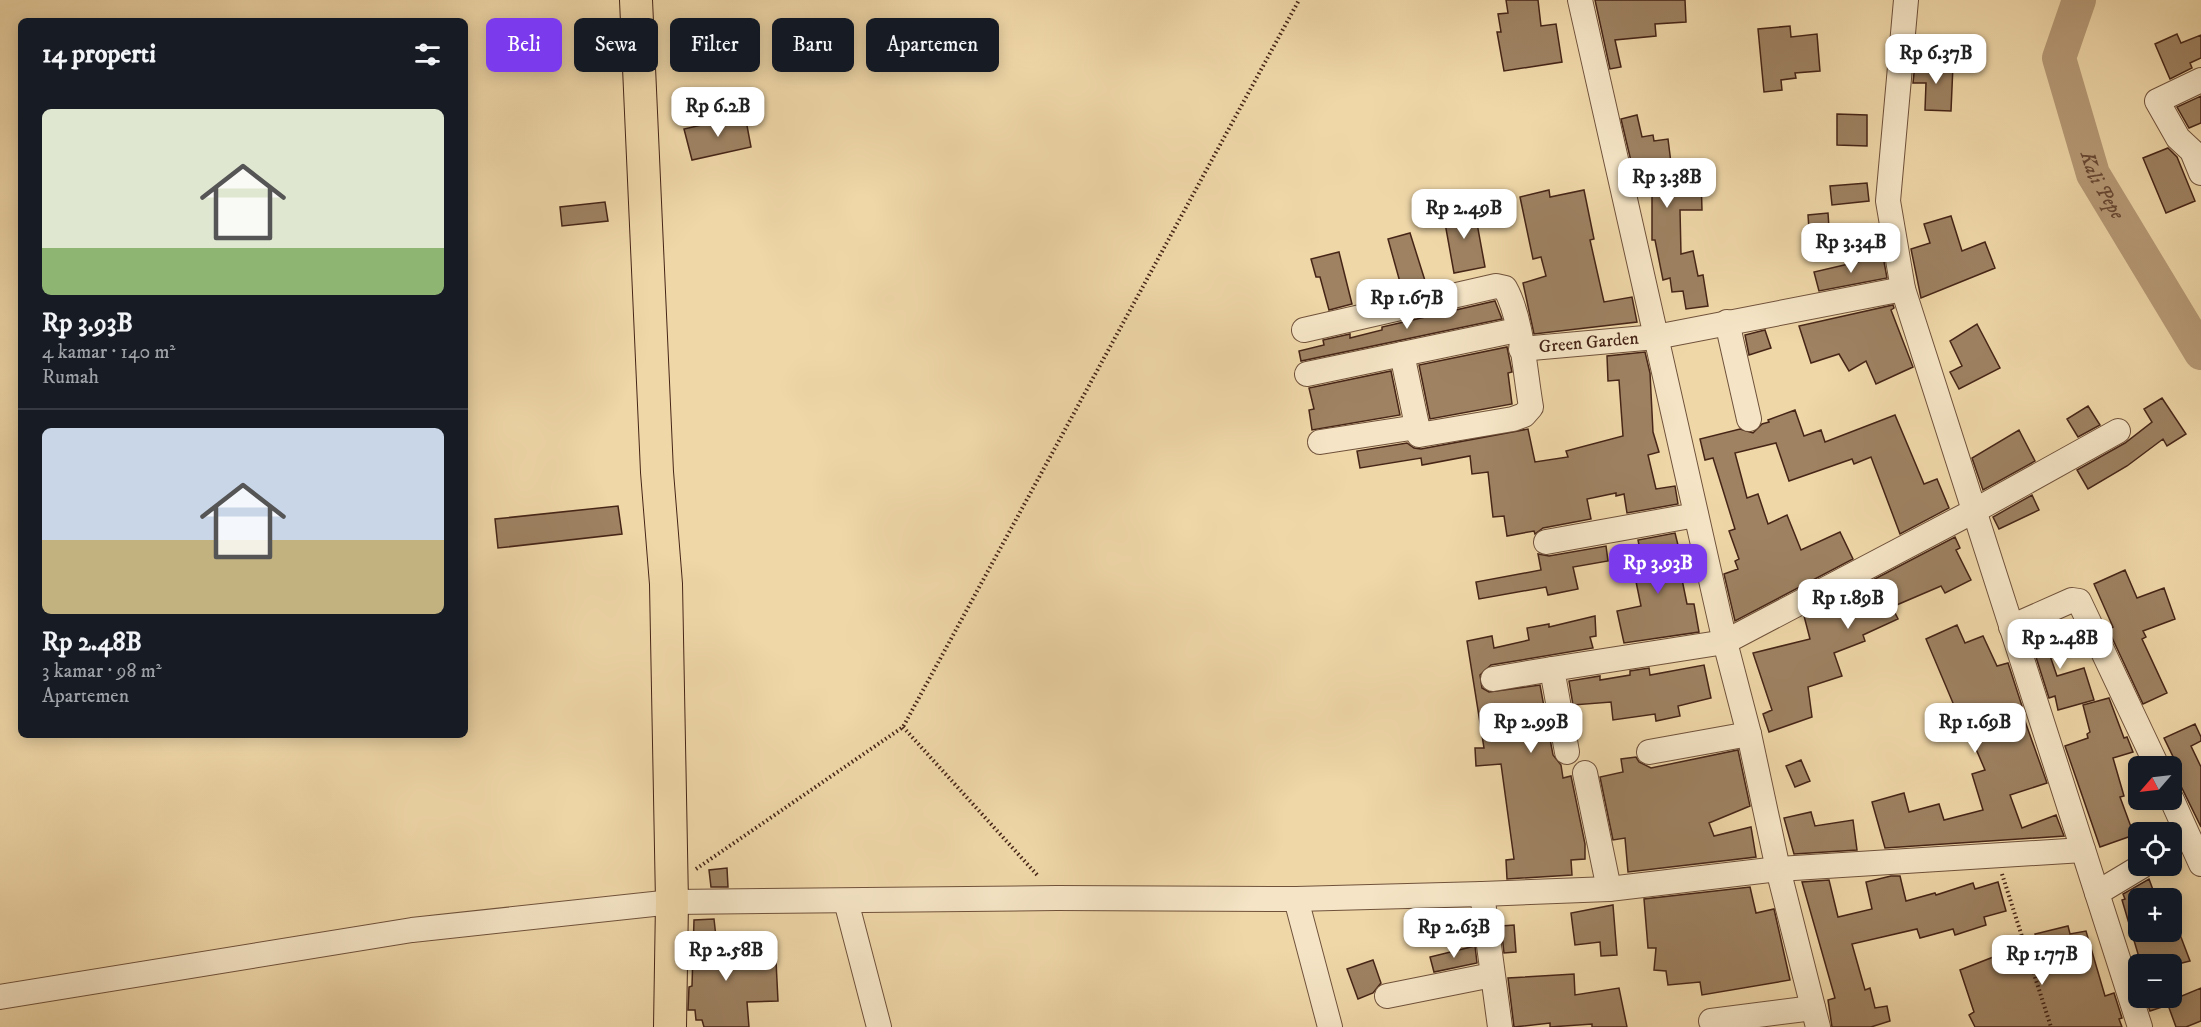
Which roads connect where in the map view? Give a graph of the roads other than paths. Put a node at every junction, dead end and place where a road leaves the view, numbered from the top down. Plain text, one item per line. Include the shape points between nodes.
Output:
1 (636, 0) edge
2 (1580, 0) edge
3 (1906, 0) edge
4 (2201, 80) edge
5 (2201, 173) edge
6 (1903, 289) junction
7 (1727, 322) junction
8 (1304, 330) dead end
9 (1656, 337) junction
10 (1519, 340) junction
11 (1402, 354) junction
12 (1307, 374) dead end
13 (1749, 419) dead end
14 (1417, 427) junction
15 (2118, 431) dead end
16 (1320, 442) dead end
17 (1974, 511) junction
18 (1696, 515) junction
19 (1546, 542) dead end
20 (2012, 627) junction
21 (1725, 642) junction
22 (1552, 669) junction
23 (1493, 679) dead end
24 (1749, 734) junction
25 (1567, 752) dead end
26 (1649, 752) dead end
27 (2152, 756) edge
28 (1586, 773) dead end
29 (2176, 810) edge
30 (2187, 838) edge
31 (2083, 850) junction
32 (2201, 864) edge
33 (1778, 869) junction
34 (2128, 874) edge
35 (1609, 889) junction
36 (2097, 893) junction
37 (671, 894) junction
38 (1482, 894) junction
39 (1296, 899) junction
40 (846, 901) junction
41 (1492, 975) junction
42 (1387, 996) dead end
43 (0, 997) edge
44 (1815, 1018) edge
45 (1711, 1021) dead end
46 (878, 1023) edge
47 (670, 1027) edge
48 (1330, 1027) edge
49 (1500, 1027) edge
50 (2140, 1027) edge

1 - 37 main road via 666,584
2 - 9 street
3 - 6 street via 1888,201
4 - 5 street via 2157,100 2178,138 2192,151
6 - 7 street, Green Garden
6 - 17 street
7 - 9 street, Green Garden
7 - 13 street
8 - 10 street, Green Garden via 1496,286 1505,288 1510,296
9 - 10 street, Green Garden
9 - 18 street
10 - 11 street, Green Garden
10 - 14 street, Green Garden via 1531,408 1524,415 1422,436
11 - 12 street, Green Garden
11 - 14 street
14 - 16 street, Green Garden
15 - 17 street
17 - 20 street
17 - 21 street
18 - 19 street
18 - 21 street
20 - 27 street via 2072,600 2079,601
20 - 31 street
21 - 22 street
21 - 24 street
22 - 23 street
22 - 25 street
24 - 26 street
24 - 33 street
28 - 35 street
29 - 30 street
30 - 32 street
31 - 33 street
31 - 36 street
33 - 35 street
33 - 44 street
34 - 36 street
35 - 38 street
36 - 50 street
37 - 40 street
37 - 43 street via 412,930
37 - 47 main road
38 - 39 street
38 - 41 street
39 - 40 street
39 - 48 street
40 - 46 street
41 - 42 street
41 - 49 street
44 - 45 street

